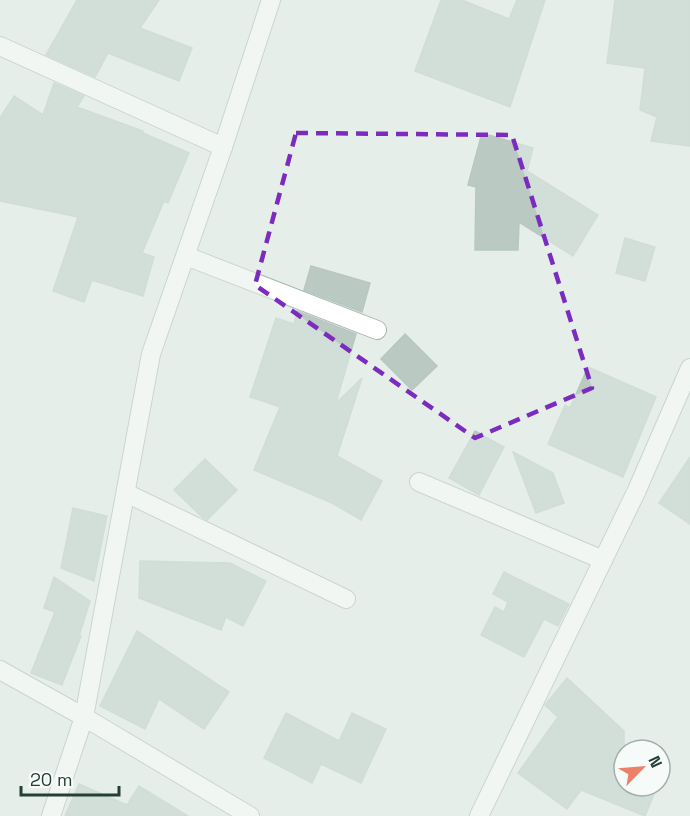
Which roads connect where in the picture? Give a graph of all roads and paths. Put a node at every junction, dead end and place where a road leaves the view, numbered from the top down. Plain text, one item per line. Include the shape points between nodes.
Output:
1 (271, 0) edge
2 (0, 46) edge
3 (224, 147) junction
4 (186, 256) junction
5 (376, 330) dead end
6 (690, 368) edge
7 (419, 482) dead end
8 (126, 493) junction
9 (603, 560) junction
10 (346, 599) dead end
11 (0, 670) edge
12 (84, 717) junction
13 (51, 816) edge
14 (250, 816) edge
15 (479, 816) edge

1 - 3 street
2 - 3 street
3 - 4 street
4 - 5 street
4 - 8 street via 151,354
6 - 9 street
7 - 9 street
8 - 10 street
8 - 12 street
9 - 15 street
11 - 12 street
12 - 13 street
12 - 14 street

